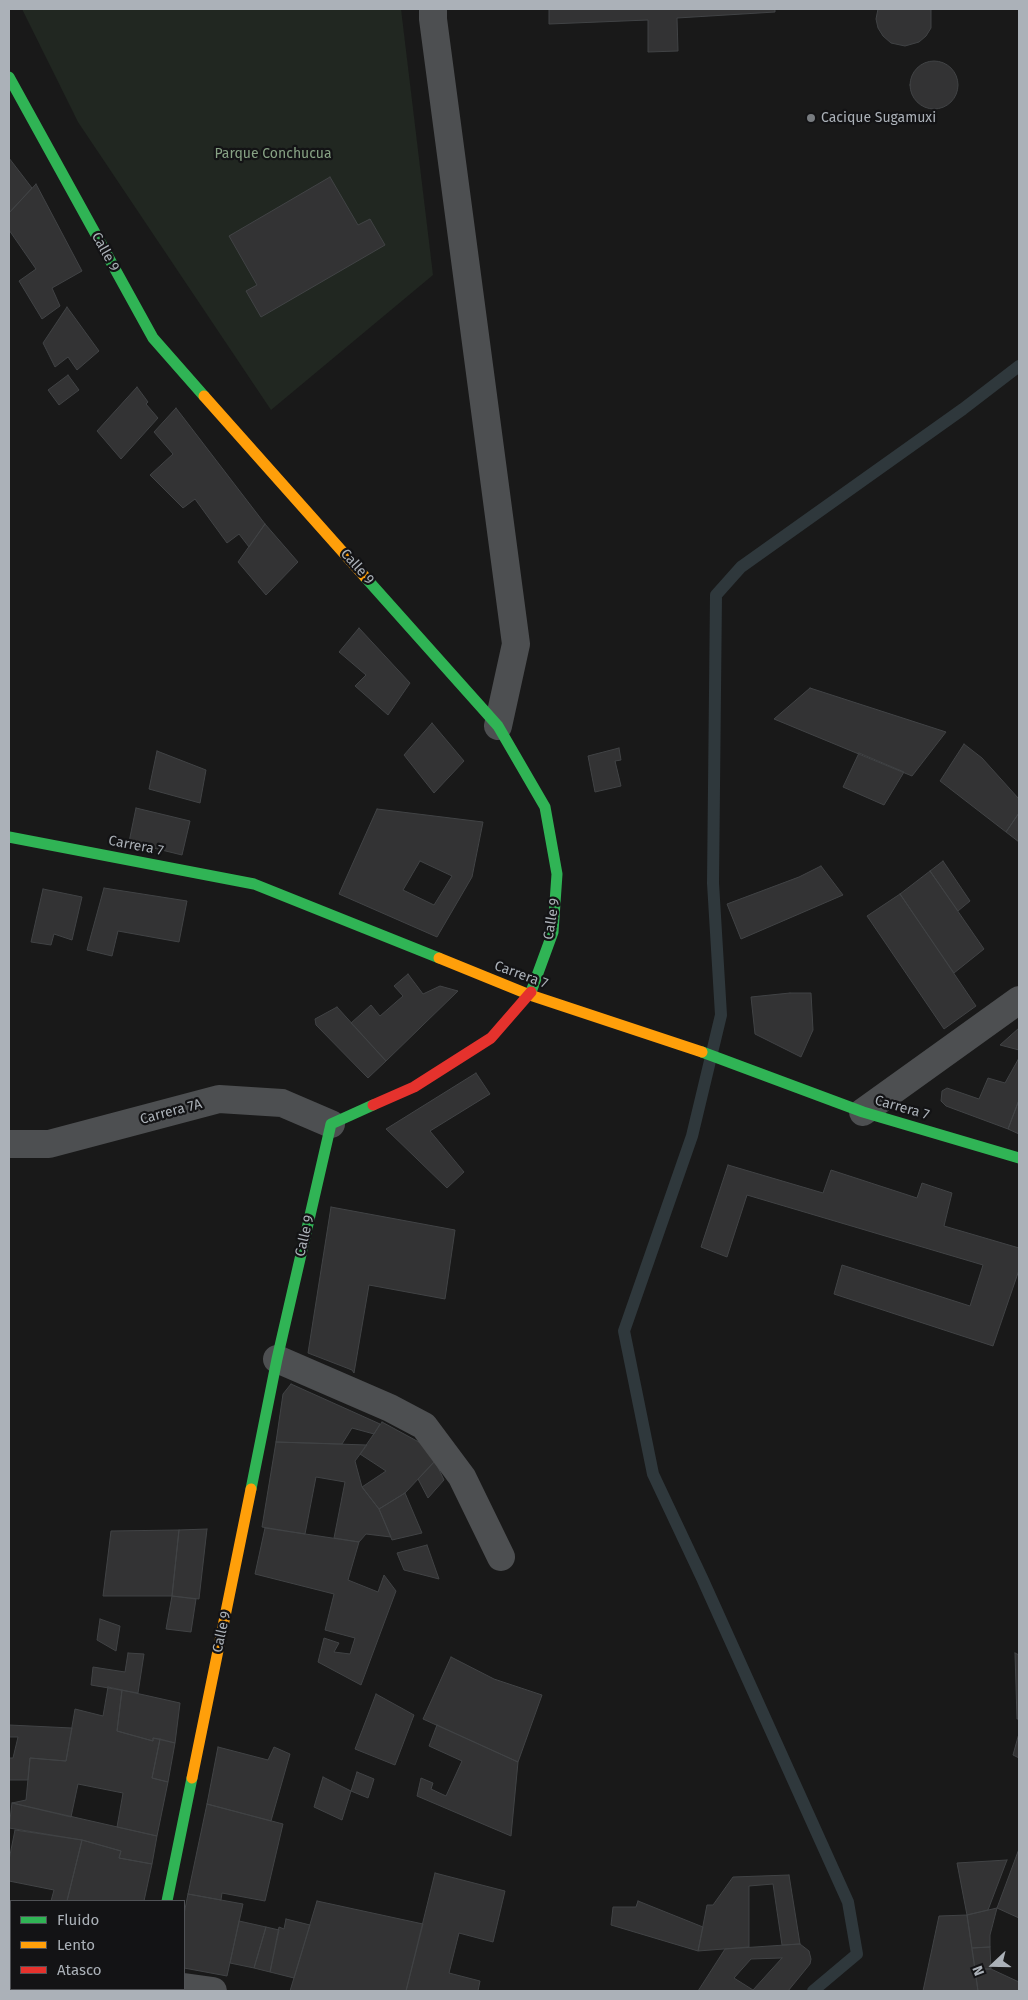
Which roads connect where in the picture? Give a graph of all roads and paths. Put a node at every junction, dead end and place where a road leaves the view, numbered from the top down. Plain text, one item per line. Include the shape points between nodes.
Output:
1 (433, 9) edge
2 (9, 77) edge
3 (498, 726) junction
4 (9, 837) edge
5 (530, 996) junction
6 (1019, 1000) edge
7 (863, 1112) junction
8 (331, 1124) junction
9 (9, 1144) edge
10 (1019, 1158) edge
11 (277, 1359) junction
12 (501, 1557) dead end
13 (167, 1900) edge
14 (185, 1987) edge
15 (213, 1991) edge

1 - 3 street via 516,644
2 - 3 street, Calle 9 via 153,338
3 - 5 street, Calle 9 via 544,806 557,874 553,932
4 - 5 street, Carrera 7 via 254,884
5 - 7 street, Carrera 7 via 680,1044
5 - 8 street, Calle 9 via 491,1038 414,1087
6 - 7 street
7 - 10 street, Carrera 7
8 - 9 street, Carrera 7A via 282,1103 219,1100 49,1144
8 - 11 street, Calle 9
11 - 12 street via 424,1426 462,1477
11 - 13 street, Calle 9
14 - 15 street

